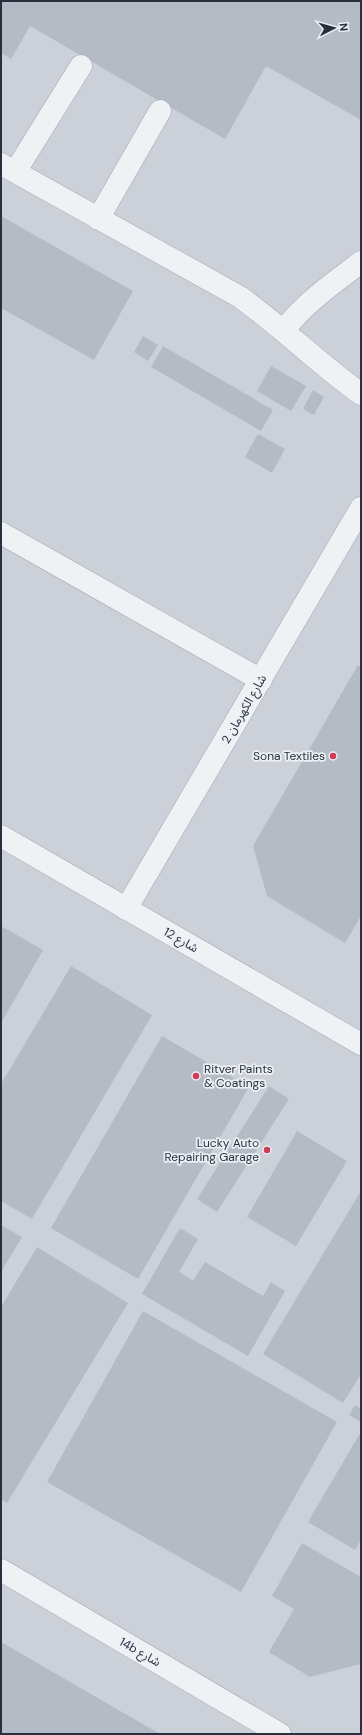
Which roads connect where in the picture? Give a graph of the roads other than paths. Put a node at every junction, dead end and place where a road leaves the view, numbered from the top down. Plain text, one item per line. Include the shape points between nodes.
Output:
1 (81, 66) dead end
2 (160, 111) dead end
3 (8, 168) edge
4 (98, 219) junction
5 (361, 262) edge
6 (283, 331) junction
7 (361, 394) edge
8 (361, 508) edge
9 (1, 533) edge
10 (261, 680) junction
11 (1, 836) edge
12 (126, 909) junction
13 (361, 1044) edge
14 (1, 1570) edge
15 (280, 1734) edge

1 - 3 street
2 - 4 street
3 - 4 street
4 - 6 street via 240,297
5 - 6 street via 315,296
6 - 7 street via 336,377
8 - 10 street, شارع الكهرمان 2
9 - 10 street
10 - 12 street, شارع الكهرمان 2
11 - 12 street, شارع 12
12 - 13 street, شارع 12
14 - 15 street, 14b شارع

